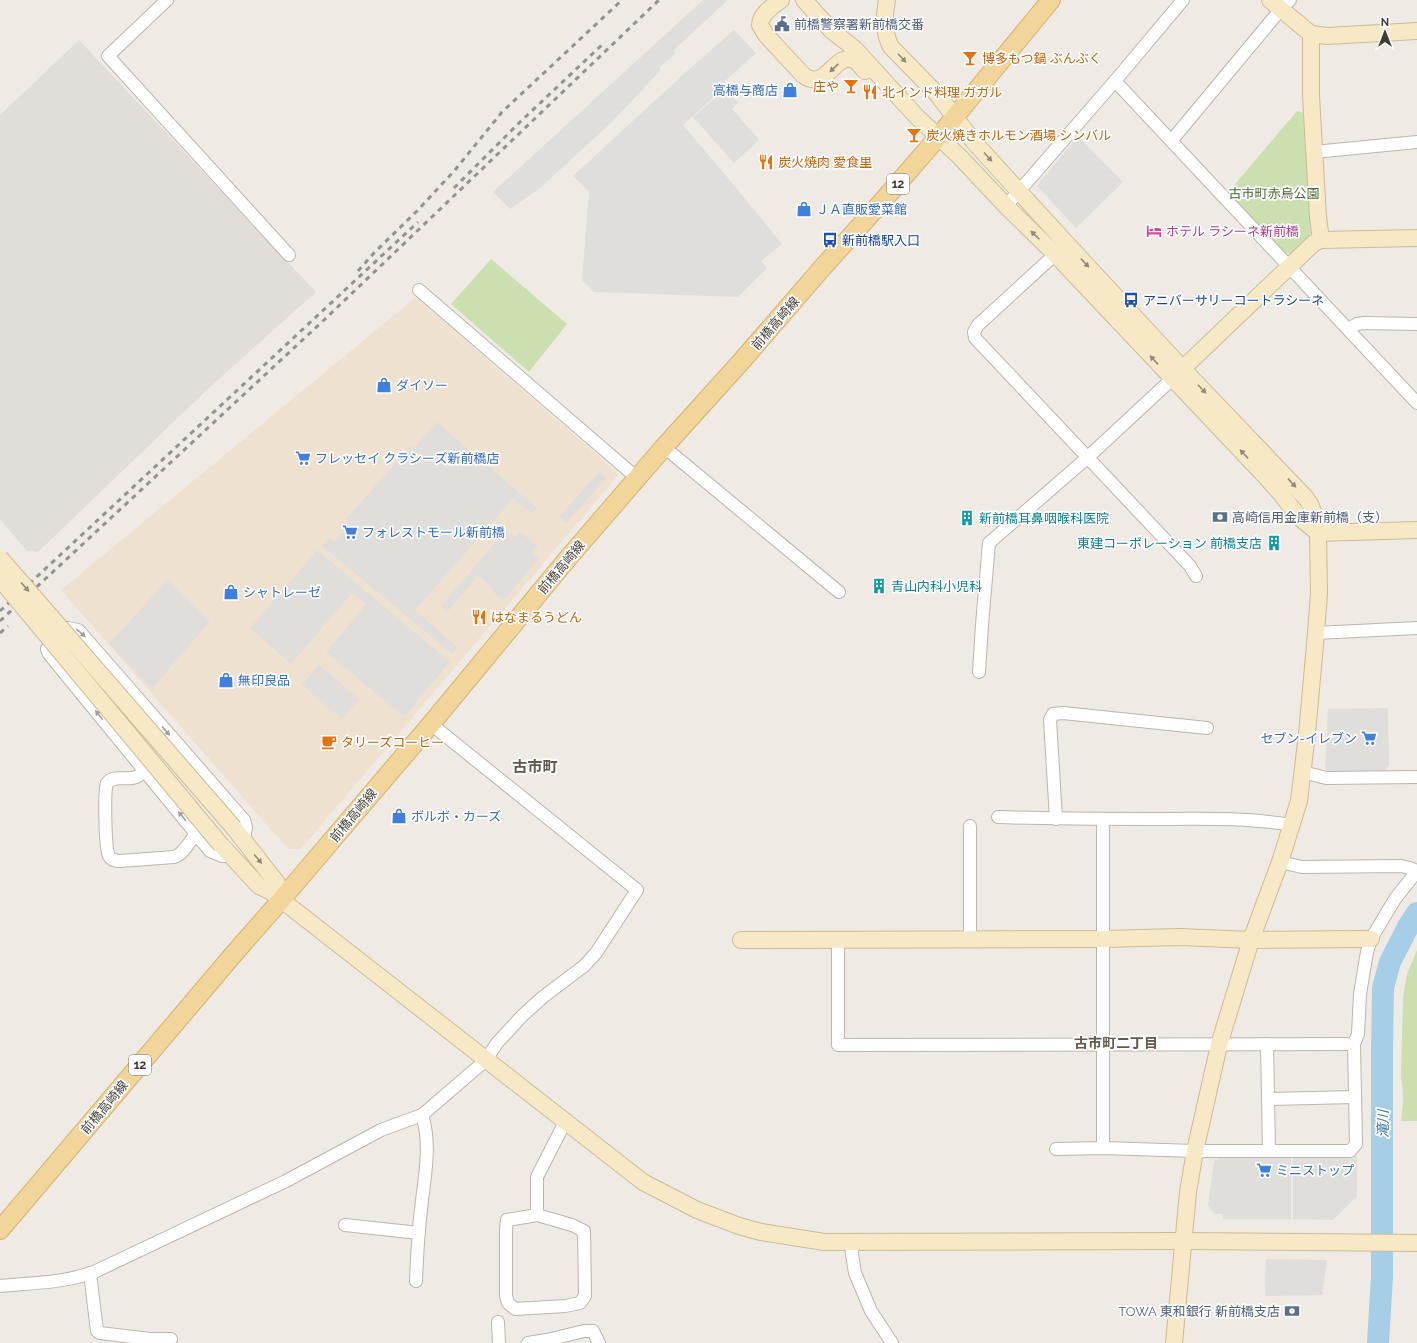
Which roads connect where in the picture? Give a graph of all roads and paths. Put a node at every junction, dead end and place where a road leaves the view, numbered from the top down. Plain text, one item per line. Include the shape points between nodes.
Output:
1 (167, 0) edge
2 (781, 0) edge
3 (804, 0) edge
4 (887, 0) edge
5 (1051, 0) edge
6 (1183, 0) edge
7 (1280, 3) edge
8 (1417, 31) edge
9 (1311, 34) junction
10 (1116, 81) junction
11 (955, 116) junction
12 (916, 117) junction
13 (939, 136) junction
14 (1172, 140) junction
15 (1417, 142) edge
16 (1314, 152) junction
17 (1019, 191) junction
18 (1006, 206) junction
19 (1417, 238) edge
20 (1321, 240) junction
21 (1067, 244) junction
22 (1055, 254) junction
23 (290, 255) dead end
24 (1290, 268) junction
25 (419, 290) dead end
26 (1417, 324) edge
27 (1348, 329) junction
28 (1177, 374) junction
29 (1417, 403) edge
30 (664, 447) junction
31 (1087, 458) junction
32 (637, 478) junction
33 (1417, 530) edge
34 (1318, 533) junction
35 (0, 558) edge
36 (1196, 576) dead end
37 (0, 580) edge
38 (839, 592) dead end
39 (1417, 628) edge
40 (1316, 633) junction
41 (979, 672) dead end
42 (431, 724) junction
43 (1207, 728) dead end
44 (145, 771) junction
45 (1303, 772) junction
46 (1417, 777) edge
47 (998, 817) dead end
48 (1056, 819) junction
49 (1103, 819) junction
50 (1291, 825) junction
51 (970, 826) dead end
52 (197, 834) junction
53 (244, 842) junction
54 (226, 850) junction
55 (1280, 862) junction
56 (1417, 871) edge
57 (281, 900) junction
58 (838, 939) junction
59 (970, 939) junction
60 (1103, 939) junction
61 (1371, 939) junction
62 (741, 940) dead end
63 (1251, 940) junction
64 (1103, 1044) junction
65 (1267, 1044) junction
66 (1354, 1044) junction
67 (1219, 1045) junction
68 (486, 1060) junction
69 (1355, 1097) junction
70 (1268, 1099) junction
71 (422, 1114) junction
72 (565, 1122) junction
73 (1103, 1148) junction
74 (1056, 1149) dead end
75 (1195, 1151) junction
76 (1269, 1151) junction
77 (537, 1215) junction
78 (345, 1226) dead end
79 (0, 1230) edge
80 (419, 1233) junction
81 (1183, 1240) junction
82 (851, 1242) junction
83 (1409, 1243) edge
84 (90, 1273) junction
85 (416, 1281) dead end
86 (0, 1286) edge
87 (498, 1322) dead end
88 (171, 1339) dead end
89 (499, 1343) edge
90 (528, 1343) edge
91 (600, 1343) edge
92 (891, 1343) edge
93 (1174, 1343) edge

1 - 23 street via 108,56
12 -> 2 street via 904,111 854,60 840,61 819,79 808,79 803,75 760,25 764,14
3 - 12 street via 830,30 854,48
4 -> 11 street via 884,25 891,47
5 - 11 main road, 前橋高崎線 / 12
6 - 10 street
7 - 9 street
7 - 14 street
8 - 9 street via 1327,36
9 - 16 street
10 - 14 street
10 - 17 street
11 - 13 main road, 前橋高崎線 / 12
11 -> 17 street via 974,142
12 - 13 street
13 - 18 street
13 - 30 main road, 前橋高崎線 / 12
14 - 24 street
15 - 16 street
16 - 20 street
17 - 18 street
17 - 21 street
22 -> 18 street
19 - 20 street
20 - 24 street
21 - 22 street
21 -> 28 street
28 -> 22 street
22 - 31 street via 978,325 974,332 976,338
24 - 27 street
24 - 28 street
25 - 32 street
26 - 27 street via 1364,323
27 - 29 street
28 - 31 street
28 - 34 street via 1305,497 1314,515
30 - 32 main road, 前橋高崎線 / 12
30 - 38 street
31 - 36 street via 1190,566
31 - 41 street via 989,543
32 - 42 main road, 前橋高崎線 / 12
33 - 34 street
34 - 40 street via 1319,593
35 -> 53 street, bridge
37 - 54 street, bridge
39 - 40 street
40 - 45 street
42 - 57 main road, 前橋高崎線 / 12
42 - 68 street via 637,890 596,953 584,966 522,1016 497,1043
43 - 48 street via 1053,714 1050,720
52 -> 44 street
44 - 52 street via 136,777 114,779 107,783 106,833 110,858 120,861 178,856
44 -> 53 street via 49,654 49,644 68,628 82,633 244,820
45 - 46 street via 1326,778
45 - 50 street via 1299,801
47 - 48 street
48 - 49 street
49 - 50 street via 1191,818 1268,821
49 - 60 street
50 - 55 street
51 - 59 street
52 - 54 street via 215,854 222,856
53 -> 57 street via 277,882
54 - 57 street via 259,886
55 - 56 street via 1302,867 1401,866
55 - 63 street
56 - 61 street via 1395,899
57 - 68 street
57 - 79 main road, 前橋高崎線 / 12
58 - 59 street
58 - 62 street
58 - 64 street via 838,1045
59 - 60 street
60 - 63 street via 1180,937
60 - 64 street
61 - 63 street
61 - 66 street via 1360,994 1358,1034
63 - 67 street
64 - 67 street
64 - 73 street
65 - 66 street
65 - 67 street
65 - 70 street
66 - 69 street
67 - 75 street
68 - 71 street
68 - 72 street
69 - 70 street
69 - 76 street via 1356,1144 1350,1151
70 - 76 street
71 - 80 street via 426,1126 427,1149
71 - 84 street via 380,1130 286,1181
72 - 77 street via 537,1177
72 - 82 street via 643,1182 697,1210 761,1232 824,1242
73 - 74 street
73 - 75 street
75 - 76 street
75 - 81 street
77 - 77 street via 584,1231 585,1296 580,1303 515,1308 508,1303 507,1220
78 - 80 street
80 - 85 street
81 - 82 street
81 - 83 street
81 - 93 street
82 - 92 street via 855,1273 871,1311
84 - 86 street via 66,1279
84 - 88 street via 97,1331 150,1339
87 - 89 street
90 - 91 street via 593,1331

